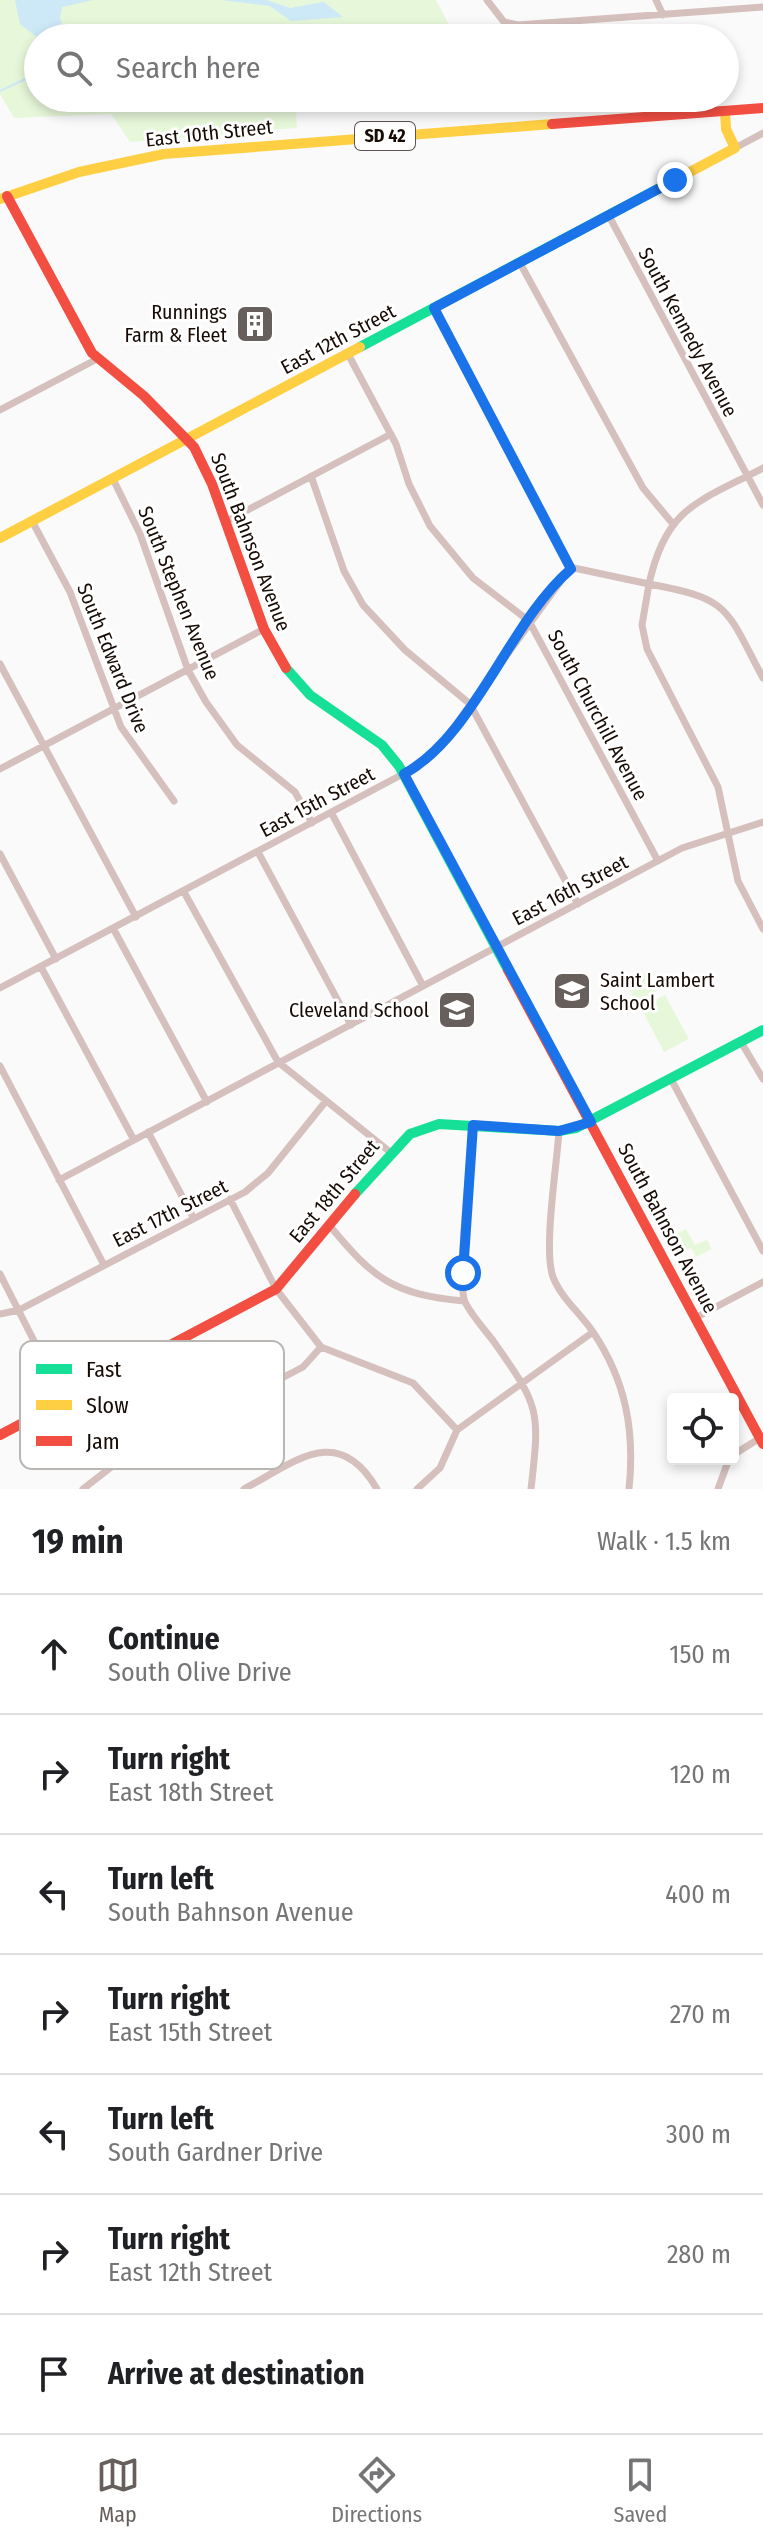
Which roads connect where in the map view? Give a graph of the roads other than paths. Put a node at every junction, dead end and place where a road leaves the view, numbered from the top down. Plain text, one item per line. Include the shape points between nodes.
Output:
1 (487, 0) edge
2 (656, 0) edge
3 (763, 7) edge
4 (663, 15) junction
5 (513, 24) edge
6 (532, 24) edge
7 (763, 108) edge
8 (739, 110) edge
9 (712, 112) edge
10 (725, 112) edge
11 (763, 133) edge
12 (735, 148) junction
13 (4, 198) edge
14 (609, 216) junction
15 (520, 263) junction
16 (434, 308) junction
17 (348, 354) junction
18 (97, 359) junction
19 (0, 410) edge
20 (391, 434) junction
21 (188, 439) junction
22 (763, 468) edge
23 (311, 476) junction
24 (746, 477) junction
25 (113, 479) junction
26 (763, 505) edge
27 (32, 521) junction
28 (225, 522) junction
29 (673, 524) junction
30 (0, 538) edge
31 (571, 569) junction
32 (649, 584) junction
33 (529, 621) junction
34 (264, 629) junction
35 (0, 664) edge
36 (188, 670) junction
37 (763, 678) edge
38 (470, 704) junction
39 (112, 709) junction
40 (44, 745) junction
41 (0, 769) edge
42 (404, 774) junction
43 (174, 801) dead end
44 (331, 812) junction
45 (763, 822) edge
46 (312, 823) junction
47 (727, 832) junction
48 (258, 852) junction
49 (0, 854) edge
50 (658, 861) junction
51 (184, 892) junction
52 (578, 904) junction
53 (136, 917) junction
54 (113, 928) junction
55 (763, 929) edge
56 (496, 947) junction
57 (56, 959) junction
58 (41, 967) junction
59 (423, 986) junction
60 (0, 988) edge
61 (351, 1025) junction
62 (763, 1030) edge
63 (741, 1042) junction
64 (278, 1062) junction
65 (0, 1066) edge
66 (671, 1079) junction
67 (763, 1079) edge
68 (326, 1101) junction
69 (207, 1102) junction
70 (591, 1122) junction
71 (473, 1125) junction
72 (559, 1131) junction
73 (148, 1132) junction
74 (134, 1140) junction
75 (390, 1152) junction
76 (59, 1180) junction
77 (230, 1199) junction
78 (193, 1217) junction
79 (329, 1225) junction
80 (763, 1251) edge
81 (104, 1265) junction
82 (0, 1274) edge
83 (763, 1282) edge
84 (276, 1289) junction
85 (464, 1301) junction
86 (19, 1310) junction
87 (0, 1314) edge
88 (695, 1318) junction
89 (593, 1332) junction
90 (34, 1341) edge
91 (177, 1341) edge
92 (321, 1347) junction
93 (284, 1377) edge
94 (522, 1382) junction
95 (20, 1424) edge
96 (457, 1430) junction
97 (0, 1435) edge
98 (762, 1441) edge
99 (739, 1453) edge
100 (728, 1465) edge
101 (284, 1468) edge
102 (109, 1469) edge
103 (282, 1469) edge
104 (83, 1489) edge
105 (244, 1489) edge
106 (377, 1489) edge
107 (417, 1489) edge
108 (531, 1489) edge
109 (629, 1489) edge
110 (718, 1489) edge

1 - 5 street via 504,22
2 - 4 street
3 - 4 street
4 - 6 street
7 - 8 street, East 10th Street / SD 42
9 - 13 street, East 10th Street / SD 42 via 164,154 79,172
10 - 12 street
11 - 12 street, East 12th Street
12 - 14 street, East 12th Street
13 - 18 street, South Bahnson Avenue
14 - 15 street, East 12th Street
14 - 24 street, South Kennedy Avenue
15 - 16 street, East 12th Street
15 - 29 street via 643,488
16 - 17 street, East 12th Street
16 - 31 street
17 - 20 street, South Churchill Avenue
17 - 21 street, East 12th Street
18 - 19 street
18 - 21 street, South Bahnson Avenue
20 - 23 street
20 - 33 street, South Churchill Avenue via 417,502 440,542 473,578
21 - 25 street, East 12th Street
21 - 28 street, South Bahnson Avenue
22 - 24 street
23 - 28 street
23 - 38 street via 344,571 363,605 405,650
24 - 26 street, South Kennedy Avenue
24 - 29 street via 696,504
25 - 27 street, East 12th Street
25 - 36 street, South Stephen Avenue via 140,534
27 - 30 street, East 12th Street
27 - 39 street, South Edward Drive via 70,592
28 - 34 street, South Bahnson Avenue
29 - 32 street via 656,549
31 - 32 street
31 - 33 street, East 15th Street
32 - 37 street via 699,593 717,602
32 - 47 street via 642,625 647,649 718,787
33 - 38 street, East 15th Street
33 - 50 street, South Churchill Avenue
34 - 36 street
34 - 42 street, South Bahnson Avenue via 295,680 382,745
35 - 40 street
36 - 39 street
36 - 46 street, South Stephen Avenue via 223,728 295,792
38 - 42 street, East 15th Street via 440,746
38 - 52 street
39 - 40 street
39 - 43 street, South Edward Drive via 131,745
40 - 41 street
40 - 53 street
42 - 44 street, East 15th Street
42 - 56 street, South Bahnson Avenue
44 - 46 street, East 15th Street
44 - 59 street
45 - 47 street, East 16th Street
46 - 48 street, East 15th Street
47 - 50 street, East 16th Street
47 - 55 street via 738,881
48 - 51 street, East 15th Street
48 - 61 street
49 - 57 street
50 - 52 street, East 16th Street
51 - 53 street, East 15th Street
51 - 64 street
52 - 56 street, East 16th Street
53 - 54 street, East 15th Street
54 - 57 street, East 15th Street
54 - 69 street
56 - 59 street, East 16th Street
56 - 70 street, South Bahnson Avenue
57 - 58 street, East 15th Street
58 - 60 street, East 15th Street
58 - 74 street
59 - 61 street, East 16th Street
61 - 64 street, East 16th Street
62 - 63 street, East 18th Street
63 - 66 street, East 18th Street
63 - 67 street
64 - 68 street
64 - 69 street, East 16th Street
65 - 76 street
66 - 70 street, East 18th Street
66 - 80 street
68 - 75 street
68 - 77 street, East 17th Street via 268,1173
69 - 73 street, East 16th Street
70 - 72 street, East 18th Street
70 - 88 street, South Bahnson Avenue
71 - 72 street, East 18th Street
71 - 75 street, East 18th Street via 429,1125
71 - 85 street
72 - 89 street via 550,1267 561,1292
73 - 74 street, East 16th Street
73 - 78 street
74 - 76 street, East 16th Street
75 - 79 street, East 18th Street
76 - 81 street
77 - 78 street, East 17th Street
77 - 84 street
78 - 81 street, East 17th Street
79 - 84 street, East 18th Street
79 - 85 street via 378,1278
81 - 86 street, East 17th Street
82 - 86 street
83 - 88 street
84 - 91 street, East 18th Street
84 - 92 street
85 - 94 street
86 - 87 street, East 17th Street
86 - 90 street
88 - 98 street, South Bahnson Avenue
89 - 94 street
89 - 109 street via 627,1404
92 - 93 street via 303,1367
92 - 96 street via 403,1377 431,1398
94 - 96 street
94 - 108 street via 538,1425
95 - 97 street, East 18th Street
96 - 107 street via 440,1468
98 - 99 street
100 - 110 street
101 - 106 street via 329,1451 358,1461
102 - 104 street
103 - 105 street

